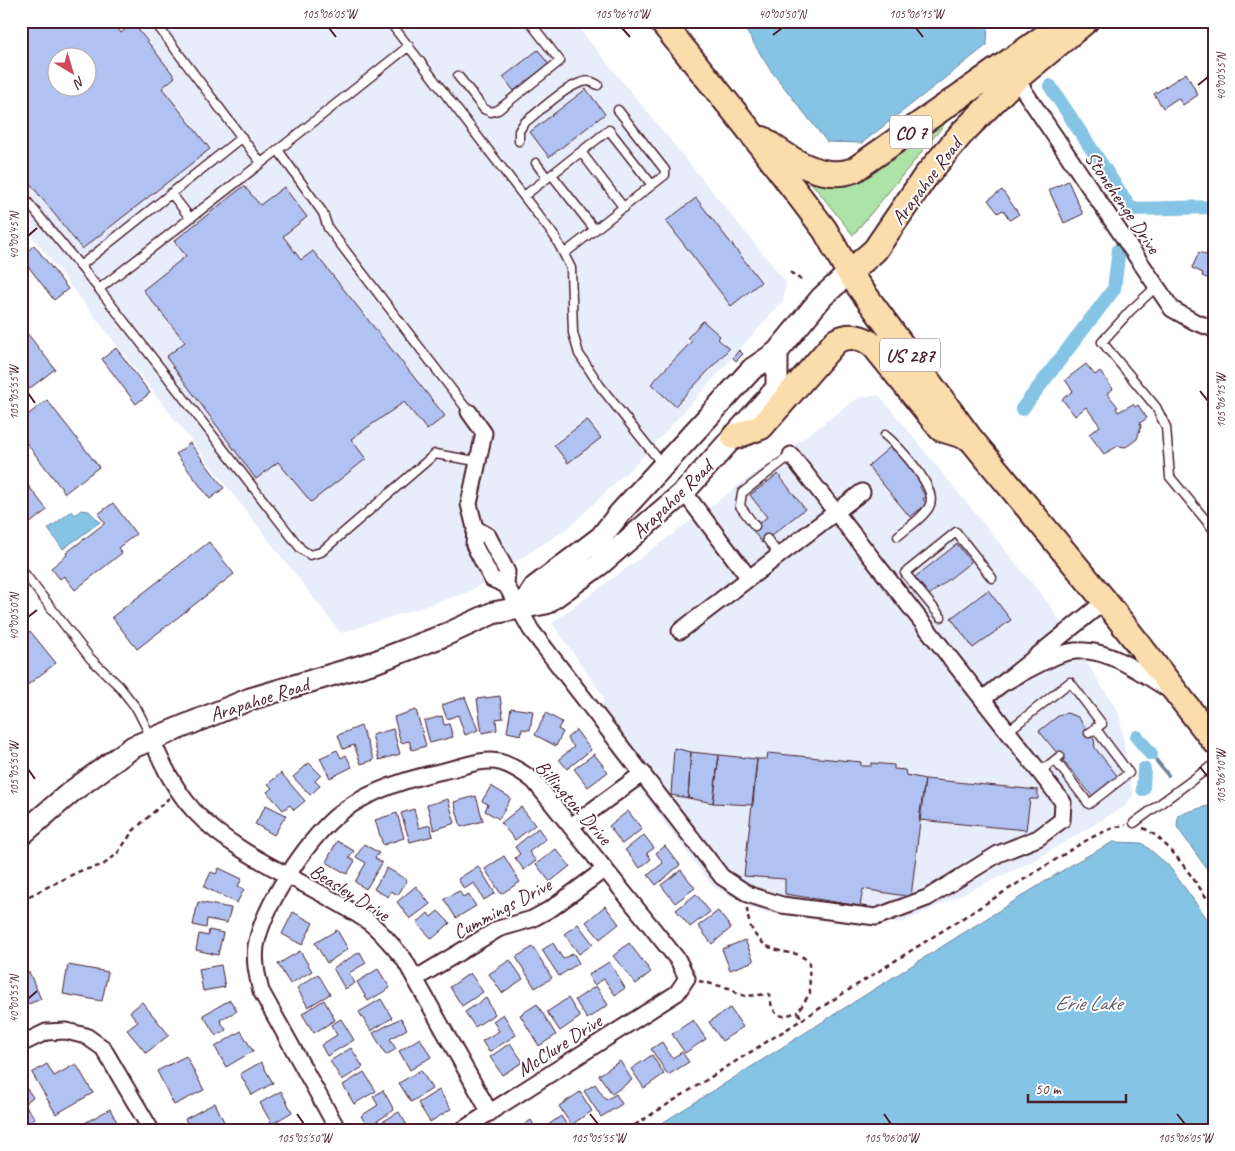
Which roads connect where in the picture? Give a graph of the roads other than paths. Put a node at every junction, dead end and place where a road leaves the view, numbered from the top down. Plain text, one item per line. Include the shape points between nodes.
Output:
1 (154, 21) edge
2 (389, 21) edge
3 (529, 21) edge
4 (661, 21) edge
5 (1067, 21) edge
6 (1086, 21) edge
7 (409, 46) junction
8 (458, 76) dead end
9 (1016, 79) junction
10 (598, 85) dead end
11 (618, 110) dead end
12 (746, 126) junction
13 (242, 137) junction
14 (519, 141) dead end
15 (278, 150) junction
16 (581, 152) junction
17 (261, 162) junction
18 (536, 163) dead end
19 (549, 176) junction
20 (652, 185) junction
21 (171, 193) junction
22 (21, 194) edge
23 (524, 196) junction
24 (624, 208) junction
25 (190, 218) junction
26 (595, 230) junction
27 (565, 253) junction
28 (80, 266) junction
29 (848, 272) junction
30 (1156, 287) junction
31 (99, 288) junction
32 (1214, 329) edge
33 (777, 352) junction
34 (469, 412) joint
35 (884, 435) dead end
36 (734, 438) junction
37 (970, 438) junction
38 (791, 455) joint
39 (476, 461) junction
40 (663, 466) junction
41 (684, 492) junction
42 (862, 492) dead end
43 (836, 512) junction
44 (756, 526) dead end
45 (1214, 530) edge
46 (898, 536) dead end
47 (767, 539) dead end
48 (779, 555) junction
49 (21, 569) edge
50 (749, 578) junction
51 (992, 578) dead end
52 (1105, 601) junction
53 (522, 609) junction
54 (941, 618) dead end
55 (680, 631) dead end
56 (1000, 685) junction
57 (1180, 697) junction
58 (983, 699) junction
59 (1008, 731) junction
60 (152, 740) junction
61 (1214, 741) edge
62 (1214, 764) edge
63 (1040, 772) junction
64 (643, 773) junction
65 (1134, 823) road end
66 (571, 826) junction
67 (21, 835) edge
68 (605, 869) junction
69 (288, 876) junction
70 (415, 979) junction
71 (676, 994) joint
72 (21, 1044) edge
73 (490, 1113) junction
74 (151, 1130) edge
75 (338, 1130) edge
76 (462, 1130) edge

1 - 13 lane
2 - 7 lane
3 - 8 lane via 560,61 498,110 491,112 484,108
4 - 12 main road, US 287
5 - 12 main road, CO 7 via 863,166 845,174 817,172
6 - 9 main road, Arapahoe Road / CO 7
7 - 15 lane
7 - 23 lane
9 - 29 main road, Arapahoe Road / CO 7 via 956,140 875,250
9 - 30 street, Stonehenge Drive
10 - 14 lane via 584,81 573,87 524,123 519,131
11 - 20 lane via 665,170 665,175
12 - 29 main road, US 287 via 825,230
13 - 17 lane
13 - 21 lane
15 - 17 lane
15 - 34 lane via 323,213 328,228
16 - 19 lane
16 - 20 lane via 609,130
16 - 24 lane
17 - 25 lane
18 - 19 lane
19 - 23 lane
19 - 26 lane
20 - 24 lane
21 - 25 lane
21 - 28 lane
22 - 28 lane
23 - 27 lane
24 - 26 lane
25 - 31 lane
26 - 27 lane
27 - 40 lane via 571,268 574,341 579,354
28 - 31 lane
29 - 33 main road, Arapahoe Road via 822,297
29 - 37 main road, US 287
30 - 32 street, Stonehenge Drive via 1172,308
30 - 45 lane via 1102,342 1156,407 1166,426 1170,477
31 - 39 lane via 301,549 310,555 321,552 435,454
33 - 36 main road, Arapahoe Road via 777,388
33 - 40 main road, Arapahoe Road via 752,369
34 - 39 street via 484,434
35 - 46 lane via 898,446 929,488 932,499 929,508
36 - 37 main road via 761,427 836,341 852,336 865,339 874,346 941,429
36 - 41 main road, Arapahoe Road
37 - 52 main road, US 287
38 - 43 street
38 - 44 lane via 742,493 740,506
39 - 53 street via 469,504 475,528 488,536 507,572 506,585
40 - 53 main road, Arapahoe Road via 601,537 535,587
41 - 50 street
41 - 53 main road, Arapahoe Road via 592,570 546,603
42 - 43 street
43 - 48 street
43 - 58 street
47 - 48 lane
48 - 50 street
49 - 60 lane via 90,658 137,709
50 - 55 street
51 - 54 lane via 956,532 905,573
52 - 56 street
52 - 57 main road, US 287
53 - 60 main road, Arapahoe Road via 493,613 351,671 250,699
53 - 64 street via 531,630
56 - 57 street via 1060,654 1090,651 1123,662
56 - 58 street
57 - 61 main road, US 287
58 - 59 street
59 - 63 street
59 - 63 lane via 1070,682 1102,724 1092,731 1129,773 1089,804 1057,758
60 - 67 main road, Arapahoe Road via 133,747 107,764
60 - 69 street, Beasley Drive via 163,766 194,810 212,828
62 - 65 lane
63 - 64 street via 1063,802 1062,820 1038,838 998,854 927,898 876,917 782,904 750,895 722,877
64 - 66 street
66 - 68 street, Billington Drive
66 - 69 street, Billington Drive via 534,781 517,768 488,759 415,777 370,795 336,817 307,847
68 - 70 street, Cummings Drive via 552,908 532,919 498,929
68 - 71 street, Billington Drive via 678,960 687,978
69 - 70 street, Beasley Drive via 371,924 404,959
69 - 75 street, Billington Drive via 263,922 256,945 255,966 265,998
70 - 73 street, Beasley Drive
71 - 73 street, McClure Drive
72 - 74 street via 46,1032 66,1031 86,1036 103,1048
73 - 76 street, McClure Drive

